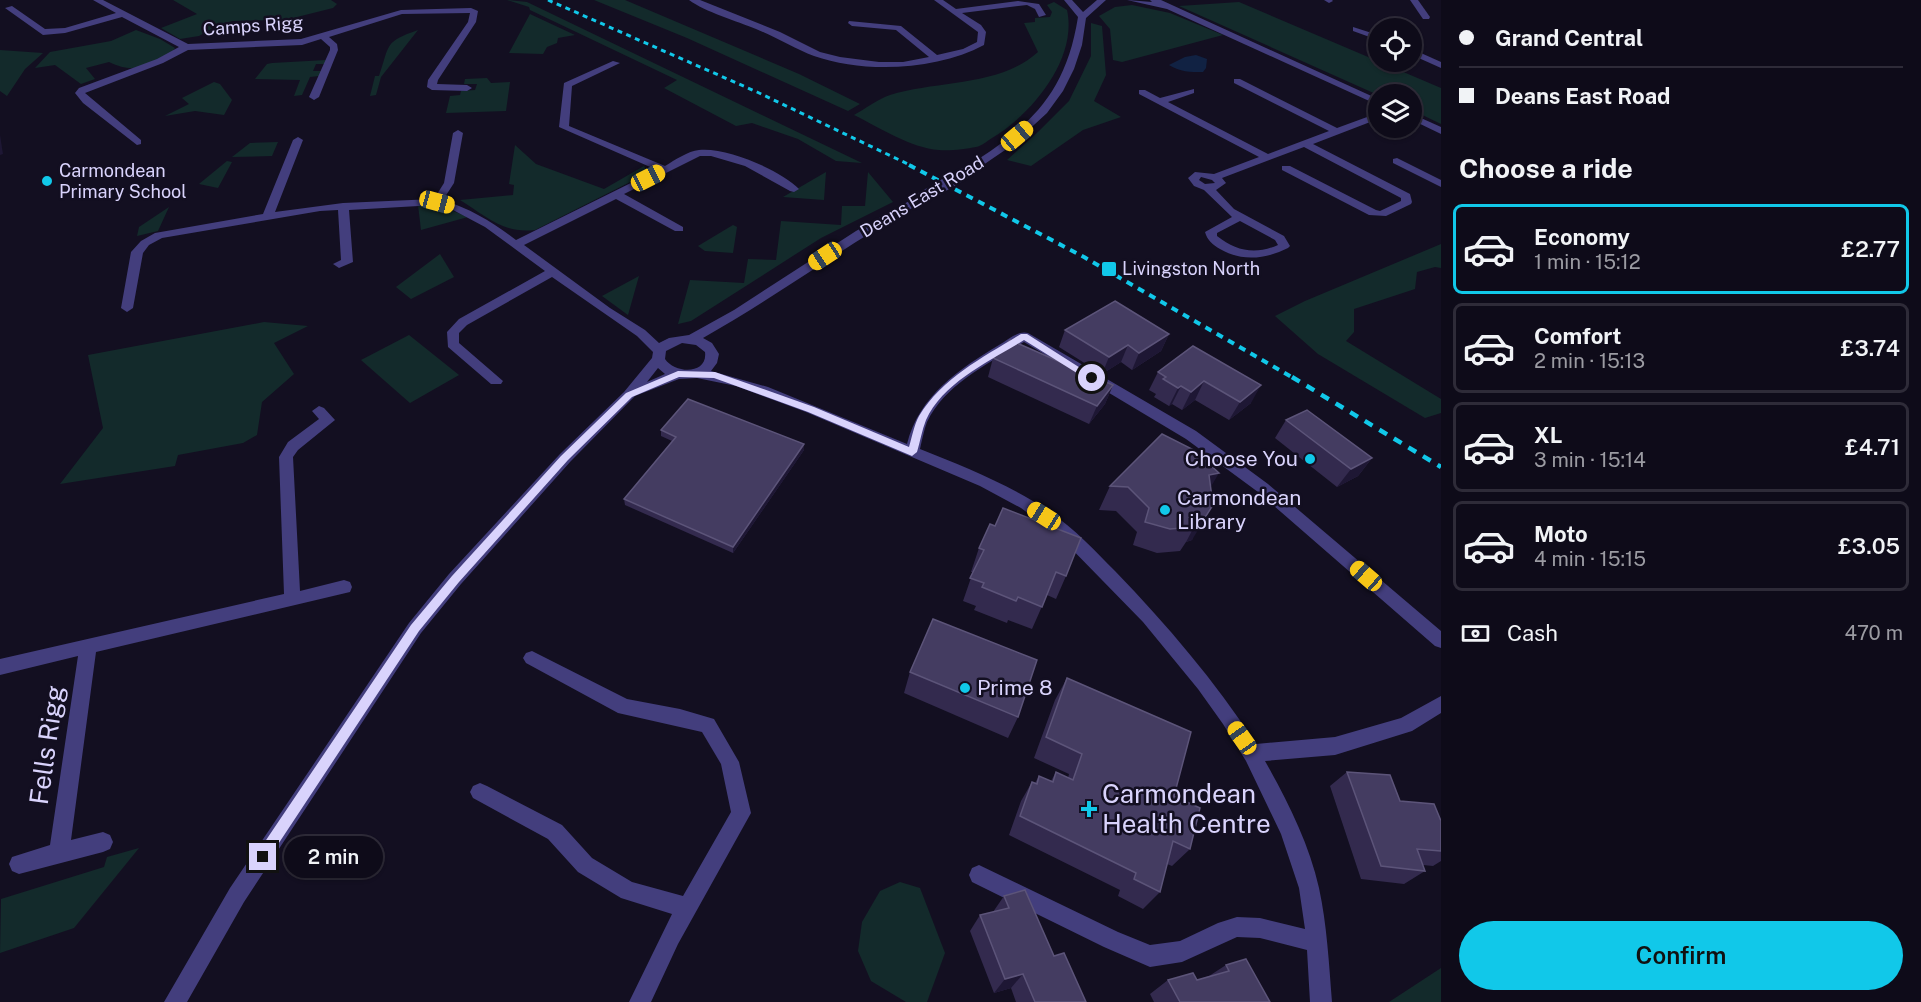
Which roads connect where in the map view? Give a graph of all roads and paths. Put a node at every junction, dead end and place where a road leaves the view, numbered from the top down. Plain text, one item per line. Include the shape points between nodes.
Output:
1 (97, 0) edge
2 (693, 0) edge
3 (938, 0) edge
4 (1068, 0) edge
5 (1085, 0) edge
6 (1102, 0) edge
7 (1131, 0) edge
8 (1154, 0) edge
9 (1414, 0) edge
10 (1029, 1) edge
11 (985, 6) junction
12 (9, 8) dead end
13 (1175, 10) junction
14 (957, 11) junction
15 (122, 14) junction
16 (1042, 15) dead end
17 (1082, 16) junction
18 (1426, 16) dead end
19 (1001, 18) dead end
20 (852, 23) dead end
21 (1356, 29) dead end
22 (1368, 34) edge
23 (323, 36) junction
24 (186, 47) junction
25 (1422, 56) edge
26 (936, 58) junction
27 (616, 63) dead end
28 (1441, 65) edge
29 (1237, 81) dead end
30 (467, 88) dead end
31 (1191, 91) dead end
32 (1143, 92) dead end
33 (314, 97) dead end
34 (1368, 97) edge
35 (1160, 101) junction
36 (1368, 120) edge
37 (1422, 122) edge
38 (1336, 131) junction
39 (1441, 131) edge
40 (458, 133) dead end
41 (298, 140) dead end
42 (137, 142) dead end
43 (1304, 143) junction
44 (1267, 157) junction
45 (1397, 161) dead end
46 (1286, 168) dead end
47 (664, 169) junction
48 (1405, 180) junction
49 (1441, 184) edge
50 (794, 189) dead end
51 (615, 194) junction
52 (437, 202) junction
53 (343, 206) junction
54 (268, 216) junction
55 (1240, 217) junction
56 (679, 229) dead end
57 (517, 244) junction
58 (339, 264) dead end
59 (554, 271) junction
60 (127, 308) dead end
61 (738, 314) junction
62 (641, 333) junction
63 (692, 339) junction
64 (673, 341) junction
65 (712, 354) junction
66 (659, 355) junction
67 (696, 373) junction
68 (678, 374) junction
69 (496, 381) dead end
70 (740, 383) junction
71 (629, 395) junction
72 (328, 420) dead end
73 (912, 452) junction
74 (344, 587) dead end
75 (292, 598) junction
76 (1441, 641) edge
77 (88, 645) junction
78 (532, 658) dead end
79 (0, 667) edge
80 (1441, 704) edge
81 (1252, 753) junction
82 (480, 792) dead end
83 (103, 842) dead end
84 (59, 853) junction
85 (19, 864) dead end
86 (979, 875) dead end
87 (687, 908) junction
88 (1316, 942) junction
89 (179, 998) edge
90 (640, 1002) edge
91 (1321, 1002) edge

1 - 15 street, Camps Rigg
2 - 26 street via 817,54 840,60 903,65
3 - 14 street
4 - 17 street
5 - 6 street
6 - 17 street
7 - 13 street
8 - 13 street
9 - 18 street
10 - 11 street
10 - 16 street
11 - 14 street
11 - 19 street
12 - 15 street via 43,32
13 - 34 street
14 - 26 street via 978,27 981,43
15 - 24 street, Camps Rigg
17 - 61 street, Deans East Road, bridge via 1069,74 1028,128 963,174 860,233
20 - 26 street via 901,24
21 - 22 street
23 - 24 street, Camps Rigg via 286,44
23 - 30 street, Camps Rigg via 401,12 474,11 472,22 432,87
23 - 33 street, Camps Rigg via 334,50
24 - 42 street, Camps Rigg via 80,93
25 - 28 street
27 - 47 street via 567,85 564,127
29 - 38 street
31 - 35 street
32 - 35 street
35 - 44 street
36 - 38 street
37 - 39 street
38 - 43 street
40 - 52 street via 449,183
41 - 54 street
43 - 44 street
43 - 48 street
44 - 55 street via 1214,186 1230,211
45 - 48 street
46 - 48 street via 1382,214 1407,202
47 - 50 street via 692,155 720,153
47 - 51 street
48 - 49 street
51 - 56 street
51 - 57 street
52 - 53 street
52 - 57 street via 475,217
53 - 54 street
53 - 58 street via 347,262
54 - 60 street via 170,231 145,243 137,252
55 - 55 street via 1280,238 1284,246 1254,257 1236,252 1212,237 1215,229
57 - 59 street
59 - 62 street
59 - 69 street via 463,322 453,332 453,344
61 - 63 street, Deans East Road
61 - 65 street, Deans East Road
62 - 64 street
62 - 66 street
63 - 64 street
63 - 65 street via 700,341
64 - 66 street
65 - 67 street via 709,366
65 - 70 street
66 - 68 street via 664,369
66 - 71 street
67 - 68 street
67 - 70 street
68 - 71 street
70 - 73 street
71 - 89 street via 565,458 415,628 237,895
72 - 75 street via 293,446 286,457
73 - 76 street via 922,418 944,390 1024,336 1191,435 1263,488
73 - 81 street via 1001,490 1061,529 1162,631
74 - 75 street, Fells Rigg
75 - 77 street, Fells Rigg
77 - 79 street, Fells Rigg
77 - 84 street, Fells Rigg
78 - 87 street via 624,707 708,725 730,762 741,813
80 - 81 street via 1406,725 1335,746
81 - 88 street via 1280,808 1305,875
82 - 87 street via 555,832 585,866 628,891
83 - 84 street
84 - 85 street
86 - 88 street via 1150,956 1182,951 1237,927 1260,928
87 - 90 street
88 - 91 street

